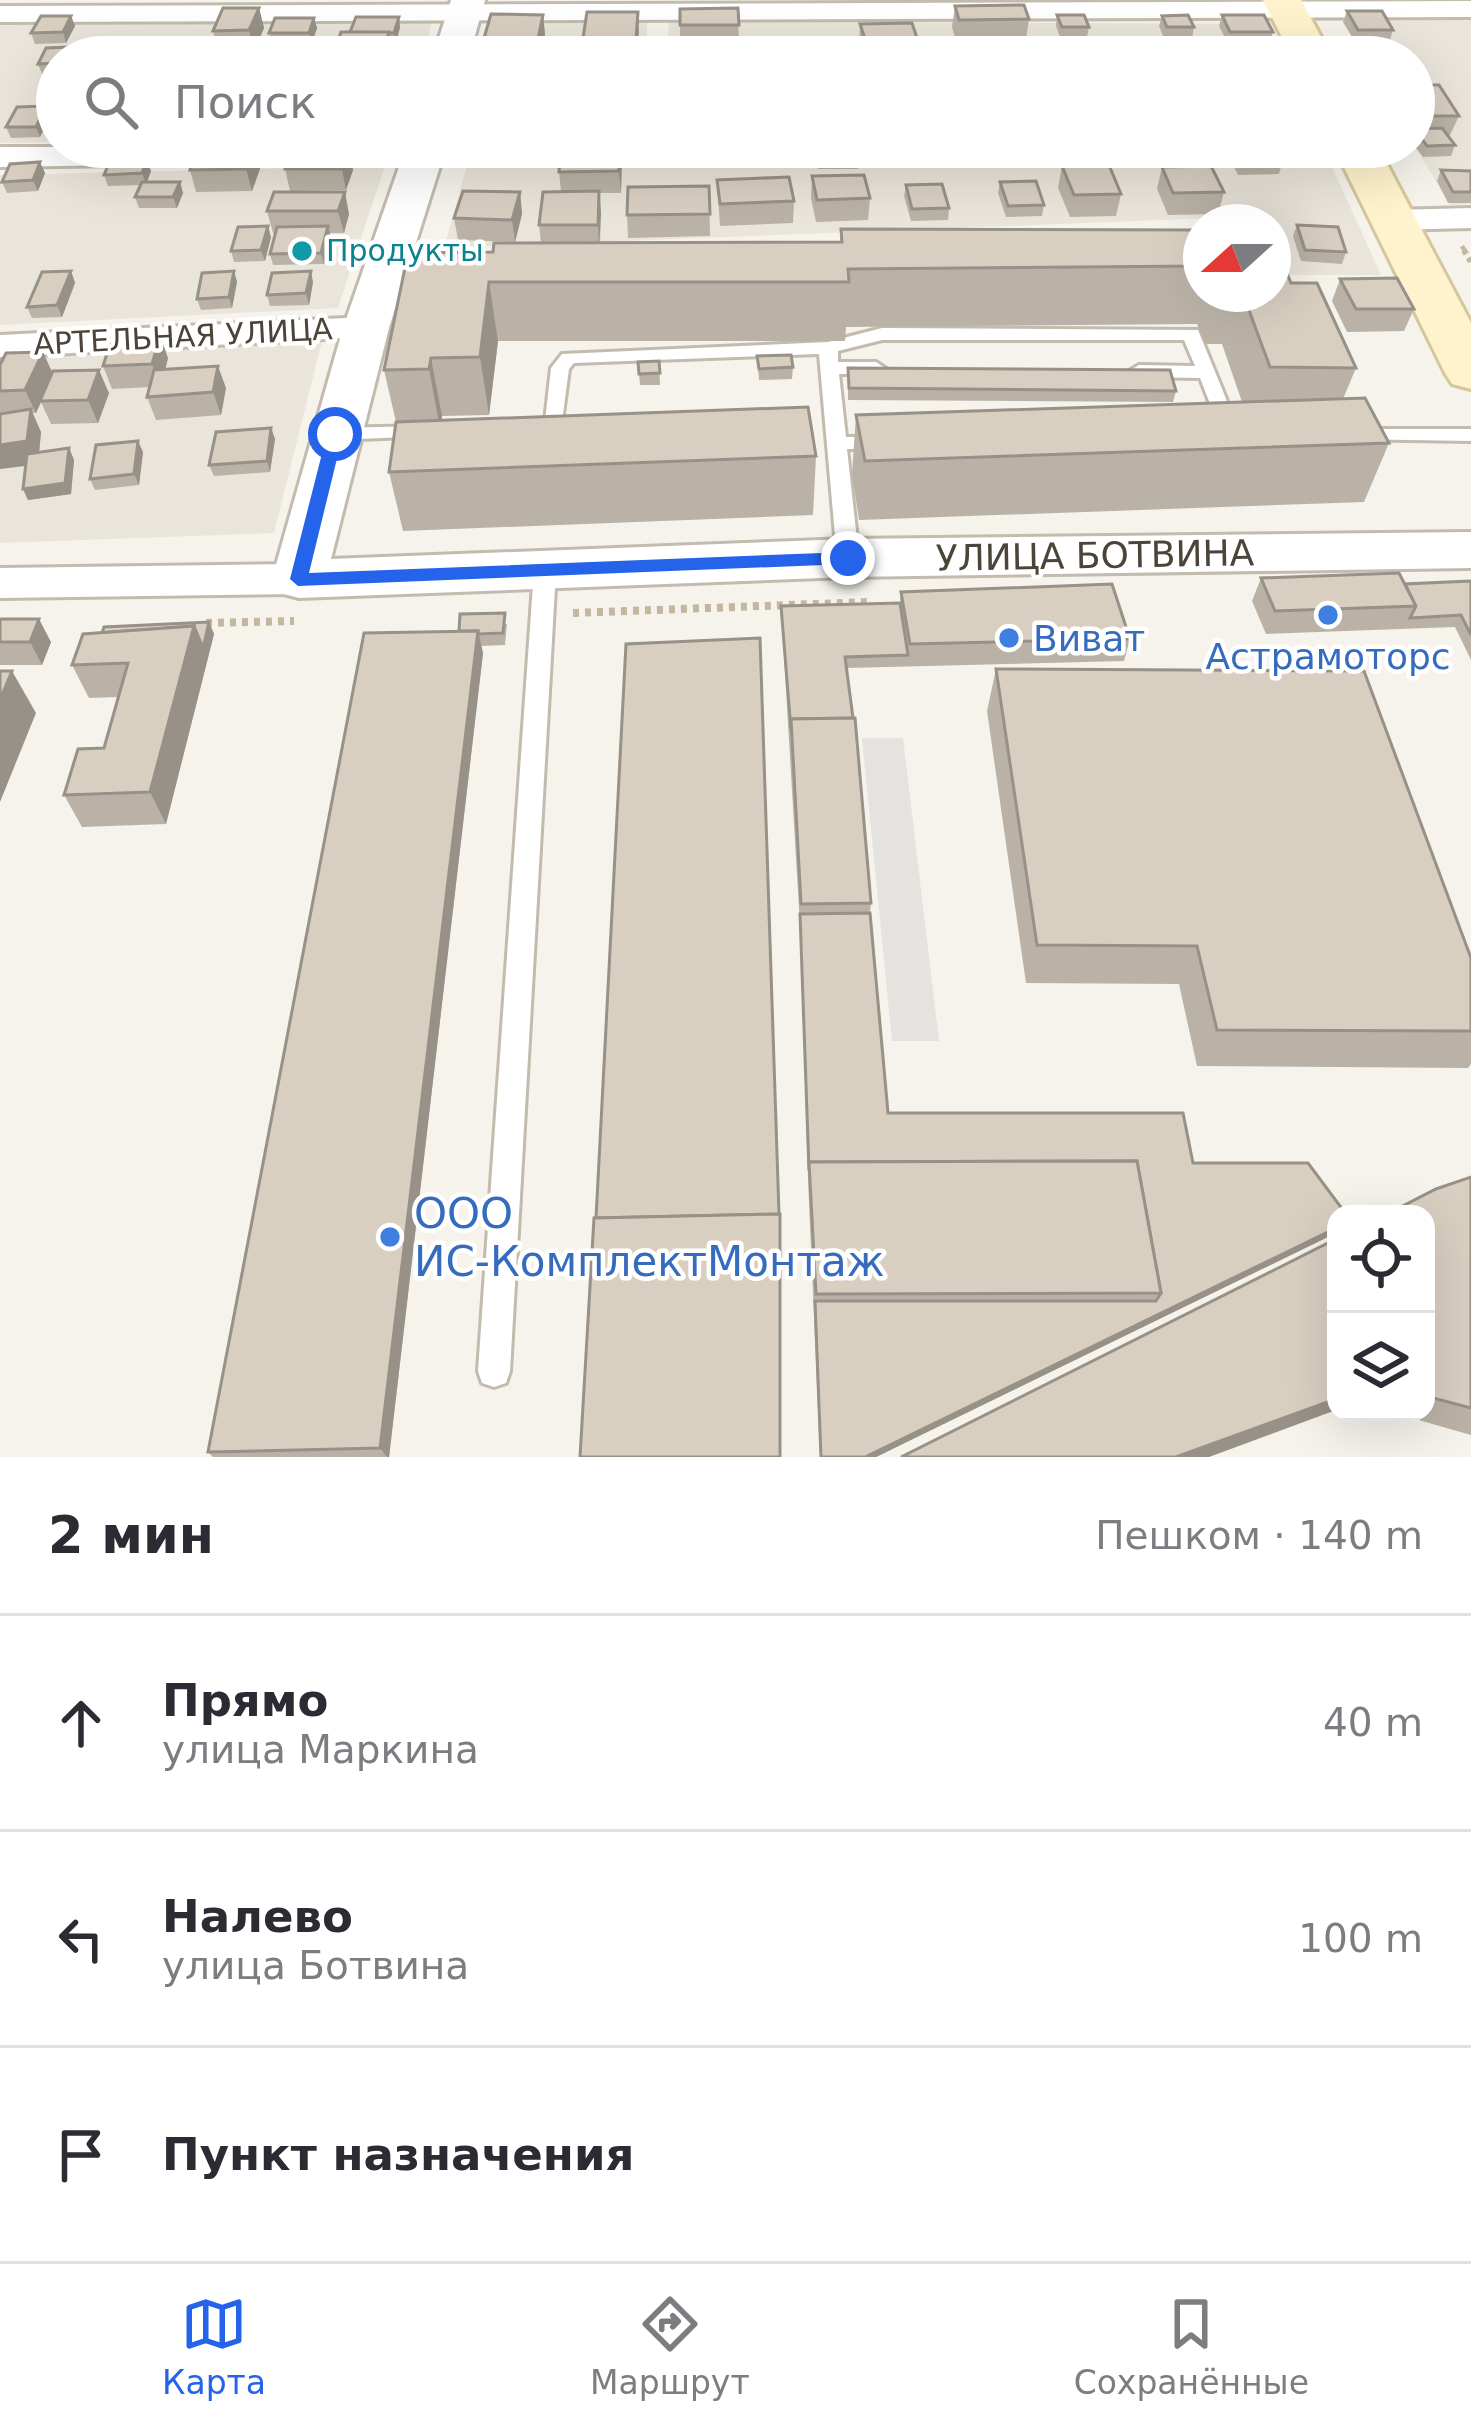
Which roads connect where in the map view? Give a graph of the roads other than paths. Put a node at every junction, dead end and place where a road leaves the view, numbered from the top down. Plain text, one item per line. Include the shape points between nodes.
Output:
1 (1284, 4) edge
2 (466, 6) edge
3 (1471, 9) edge
4 (662, 12) junction
5 (0, 14) edge
6 (457, 36) edge
7 (661, 36) edge
8 (1301, 36) edge
9 (36, 156) edge
10 (0, 157) edge
11 (421, 168) edge
12 (1366, 168) edge
13 (1471, 218) edge
14 (1392, 220) junction
15 (366, 328) junction
16 (0, 346) edge
17 (828, 358) junction
18 (899, 368) edge
19 (1108, 370) edge
20 (1207, 372) junction
21 (1471, 374) edge
22 (523, 429) edge
23 (438, 431) edge
24 (335, 434) junction
25 (1471, 435) edge
26 (1232, 436) junction
27 (1256, 436) edge
28 (1328, 436) edge
29 (1208, 437) edge
30 (904, 442) edge
31 (835, 443) junction
32 (1471, 550) edge
33 (848, 558) junction
34 (545, 570) junction
35 (298, 579) junction
36 (0, 583) edge
37 (494, 1371) dead end

1 - 3 street
1 - 4 street
1 - 8 main road
2 - 4 street
2 - 5 street
2 - 6 street
4 - 7 street
9 - 10 street
11 - 15 street via 405,260
12 - 14 main road
13 - 14 street
14 - 21 main road
15 - 16 street, АРТЕЛЬНАЯ УЛИЦА
15 - 24 street
17 - 18 lane
17 - 20 lane via 882,334 1191,334
17 - 22 lane via 569,358 560,368 554,425
17 - 31 lane
19 - 20 lane
20 - 26 lane
23 - 24 lane
24 - 35 street
25 - 28 lane
26 - 27 lane
26 - 29 lane
30 - 31 lane
31 - 33 lane
32 - 33 street, УЛИЦА БОТВИНА
33 - 34 street, УЛИЦА БОТВИНА
34 - 35 street, УЛИЦА БОТВИНА
34 - 37 lane
35 - 36 street, УЛИЦА БОТВИНА

